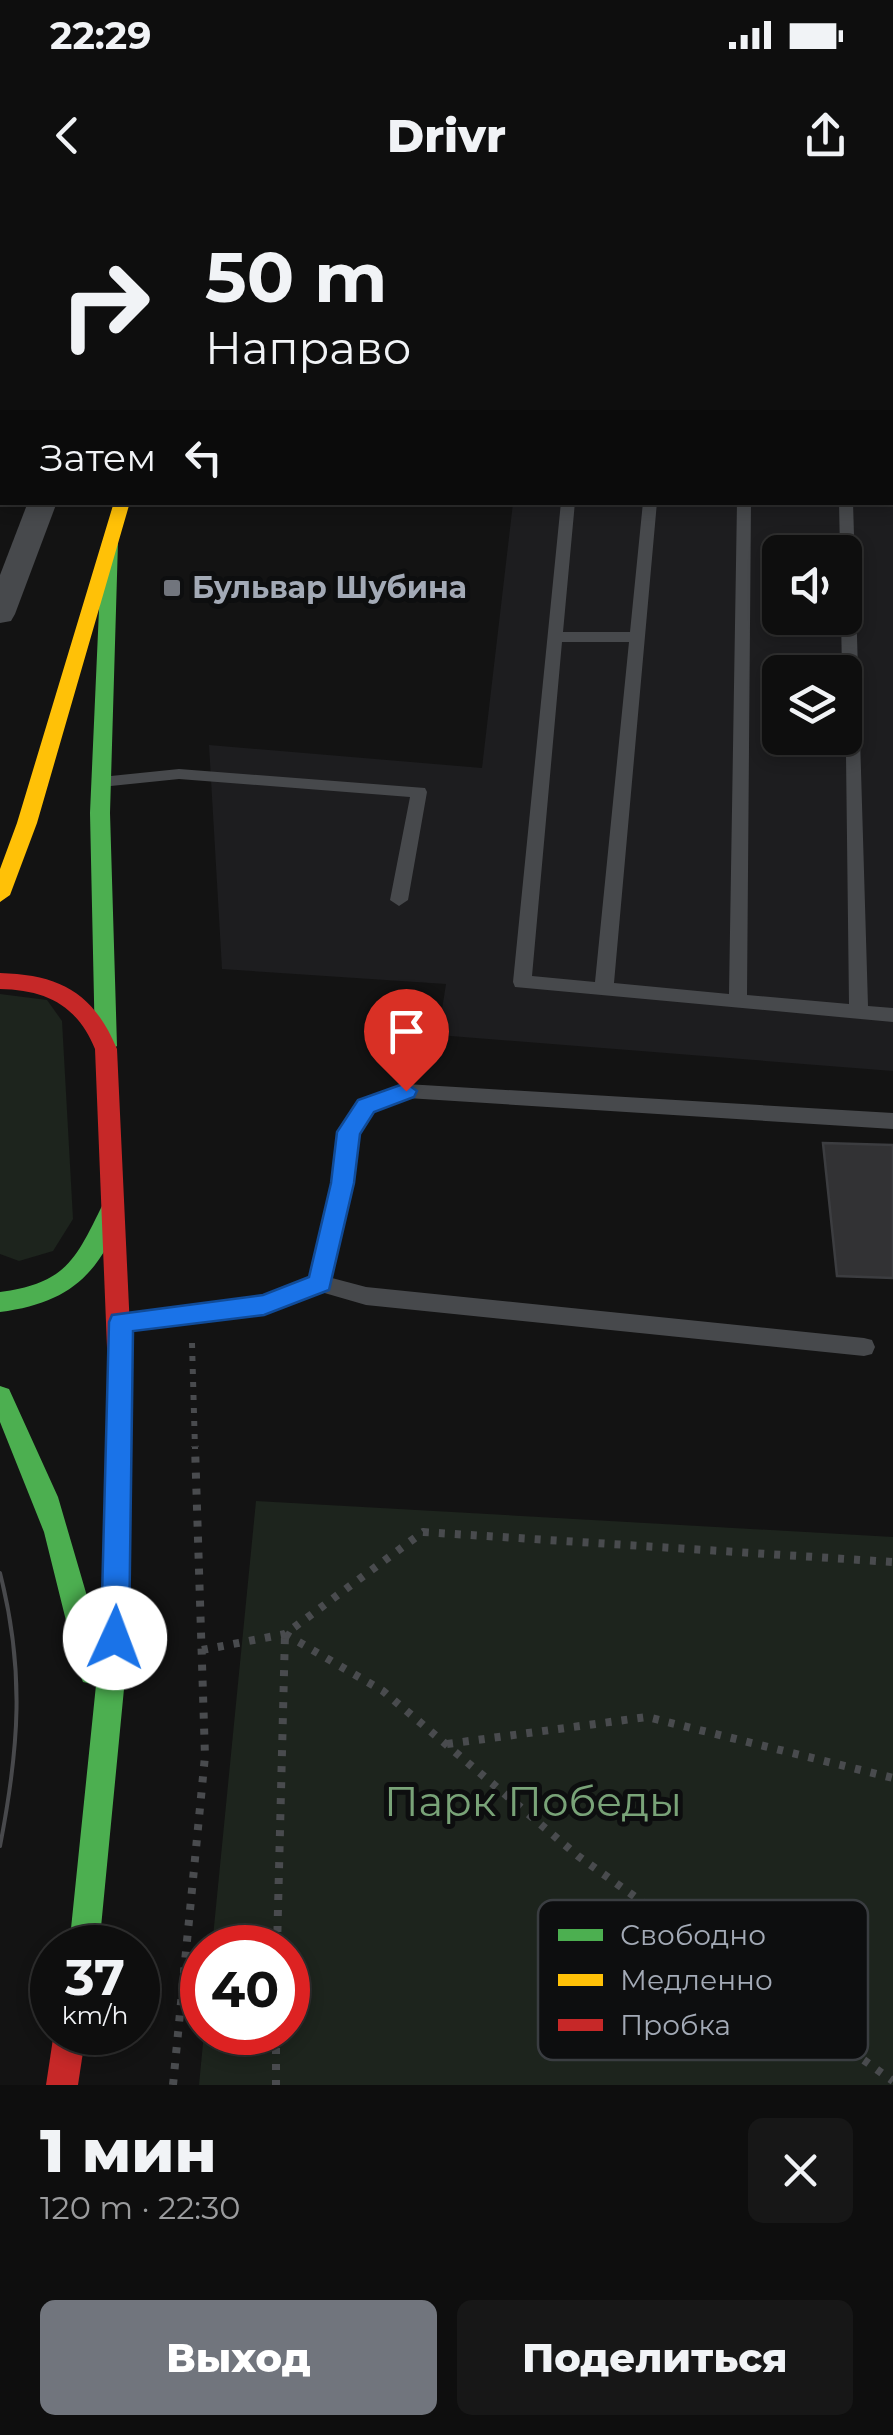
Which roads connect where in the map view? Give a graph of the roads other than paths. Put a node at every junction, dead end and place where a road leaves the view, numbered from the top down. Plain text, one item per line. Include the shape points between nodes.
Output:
1 (730, 200) edge
2 (820, 200) edge
3 (42, 505) edge
4 (121, 505) edge
5 (568, 505) edge
6 (650, 505) edge
7 (744, 505) edge
8 (846, 505) edge
9 (110, 542) junction
10 (0, 614) edge
11 (638, 636) junction
12 (556, 637) junction
13 (100, 782) junction
14 (0, 895) edge
15 (399, 900) dead end
16 (0, 981) edge
17 (604, 989) junction
18 (738, 1001) junction
19 (859, 1012) junction
20 (893, 1014) edge
21 (106, 1049) junction
22 (893, 1121) edge
23 (113, 1206) junction
24 (320, 1283) junction
25 (0, 1302) edge
26 (121, 1322) junction
27 (864, 1347) dead end
28 (0, 1397) edge
29 (104, 1770) junction
30 (87, 1925) edge
31 (67, 2055) edge
32 (62, 2085) edge

1 - 2 lane
3 - 10 street
4 - 9 main road
5 - 12 lane
6 - 11 lane
7 - 18 lane
8 - 19 lane
9 - 13 main road
9 - 14 main road
11 - 12 lane
11 - 17 lane
12 - 17 lane via 522,982
13 - 15 lane via 178,774 418,792
13 - 21 main road
16 - 21 main road via 68,992 93,1013
17 - 18 lane
18 - 19 lane
19 - 20 lane
21 - 23 main road
22 - 24 lane via 406,1091 366,1106 348,1132
23 - 25 main road via 104,1241 77,1274 36,1297
23 - 26 main road
24 - 26 lane via 264,1305
24 - 27 lane via 366,1296
26 - 29 main road via 115,1638
28 - 29 main road via 40,1475 72,1577
29 - 30 main road
31 - 32 main road

